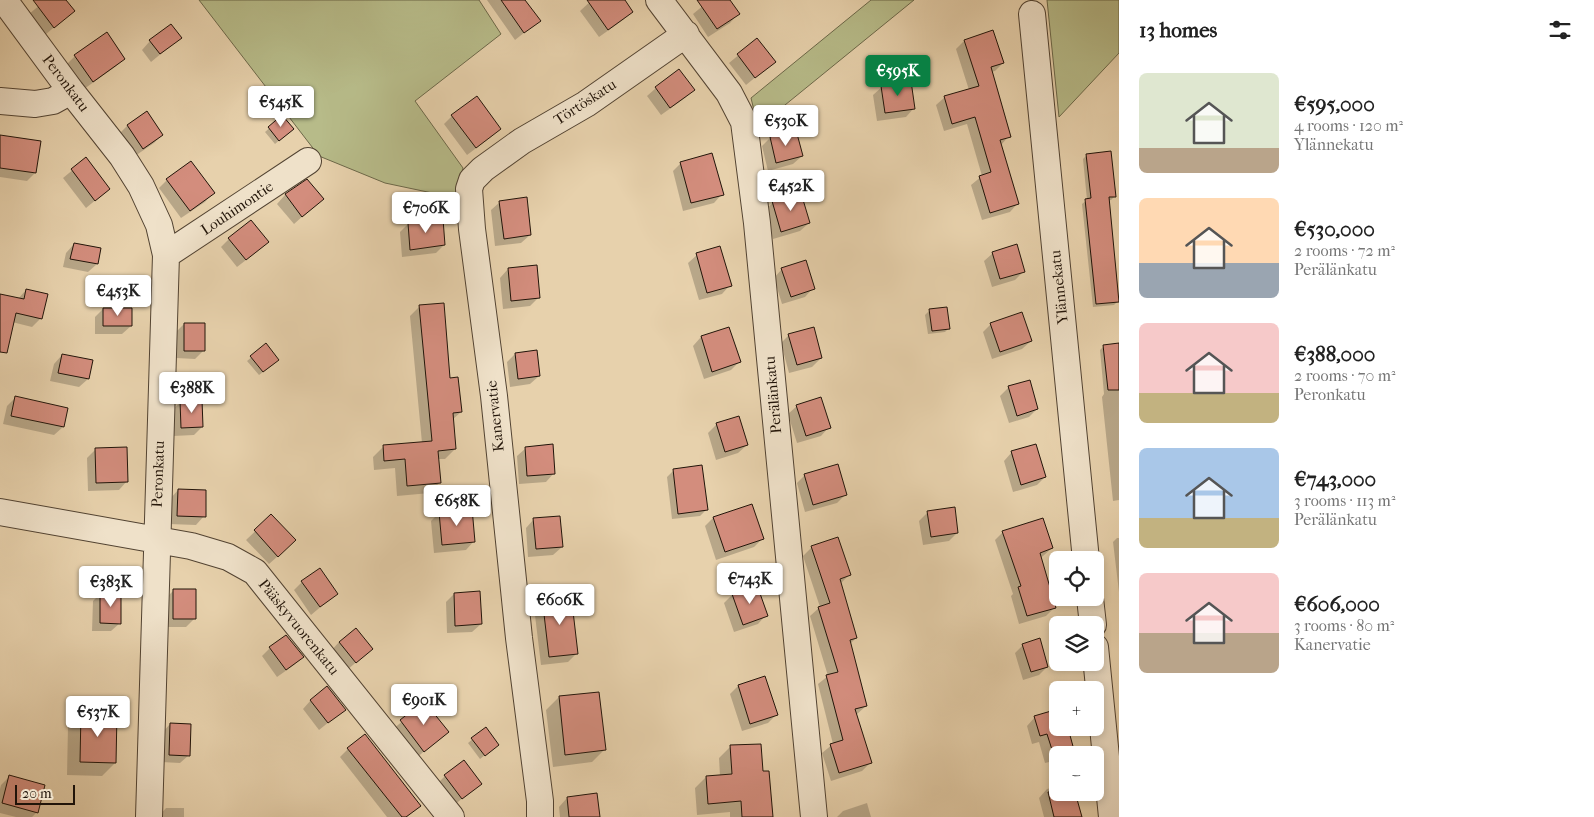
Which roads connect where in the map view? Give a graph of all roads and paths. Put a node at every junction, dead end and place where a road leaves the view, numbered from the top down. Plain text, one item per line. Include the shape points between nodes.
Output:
1 (4, 0) edge
2 (659, 0) edge
3 (1032, 14) dead end
4 (686, 34) junction
5 (70, 91) junction
6 (0, 101) edge
7 (308, 161) dead end
8 (483, 169) joint
9 (166, 255) junction
10 (0, 512) edge
11 (156, 540) junction
12 (1085, 551) edge
13 (1097, 671) edge
14 (148, 817) edge
15 (451, 817) edge
16 (540, 817) edge
17 (814, 817) edge
18 (1112, 817) edge

1 - 5 street, Peronkatu
2 - 4 street, Perälänkatu
3 - 12 street, Ylännekatu
4 - 8 street, Törtöskatu via 586,104 522,141
4 - 17 street, Perälänkatu via 729,93 744,122 757,223
5 - 6 street via 53,101 36,104
5 - 9 street, Peronkatu via 122,156 141,186 159,225
7 - 9 street, Louhimontie
8 - 16 street, Kanervatie via 472,180 469,189 472,229 494,396
9 - 11 street, Peronkatu
10 - 11 street, Pääskyvuorenkatu
11 - 14 street, Peronkatu
11 - 15 street, Pääskyvuorenkatu via 228,557 255,572
13 - 18 street

